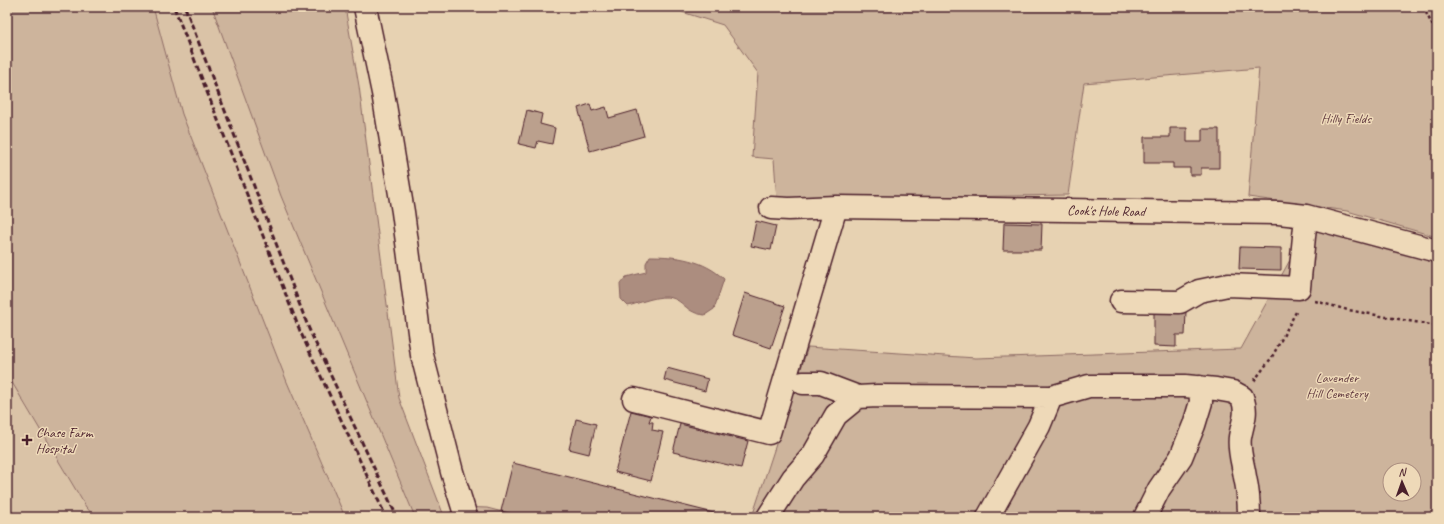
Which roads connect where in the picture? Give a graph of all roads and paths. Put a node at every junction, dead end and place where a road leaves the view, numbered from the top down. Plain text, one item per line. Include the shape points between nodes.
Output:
1 (365, 7) edge
2 (1423, 7) edge
3 (1437, 34) edge
4 (836, 207) junction
5 (771, 208) dead end
6 (1306, 216) junction
7 (1437, 251) edge
8 (1310, 299) dead end
9 (1121, 301) dead end
10 (1300, 304) dead end
11 (1437, 326) edge
12 (803, 383) dead end
13 (1200, 387) junction
14 (858, 397) junction
15 (1052, 397) junction
16 (1242, 397) junction
17 (634, 399) dead end
18 (466, 517) edge
19 (768, 517) edge
20 (988, 517) edge
21 (1145, 517) edge
22 (1249, 517) edge

1 - 18 street via 383,93 403,212 422,354
2 - 3 path
4 - 5 street, Cook's Hole Road
4 - 6 street, Cook's Hole Road via 1279,212
4 - 17 street via 769,433
6 - 7 street, Cook's Hole Road
6 - 9 street via 1299,288 1228,285 1199,291 1180,302
8 - 11 path via 1348,310
10 - 16 path via 1272,357
12 - 14 street via 821,383
13 - 15 street via 1089,386
13 - 16 street via 1233,392
13 - 21 street via 1198,410 1181,457 1159,489
14 - 15 street
14 - 19 street via 836,415 813,455 793,478
15 - 20 street via 1039,426
16 - 22 street via 1246,414 1240,438 1241,463 1245,475

